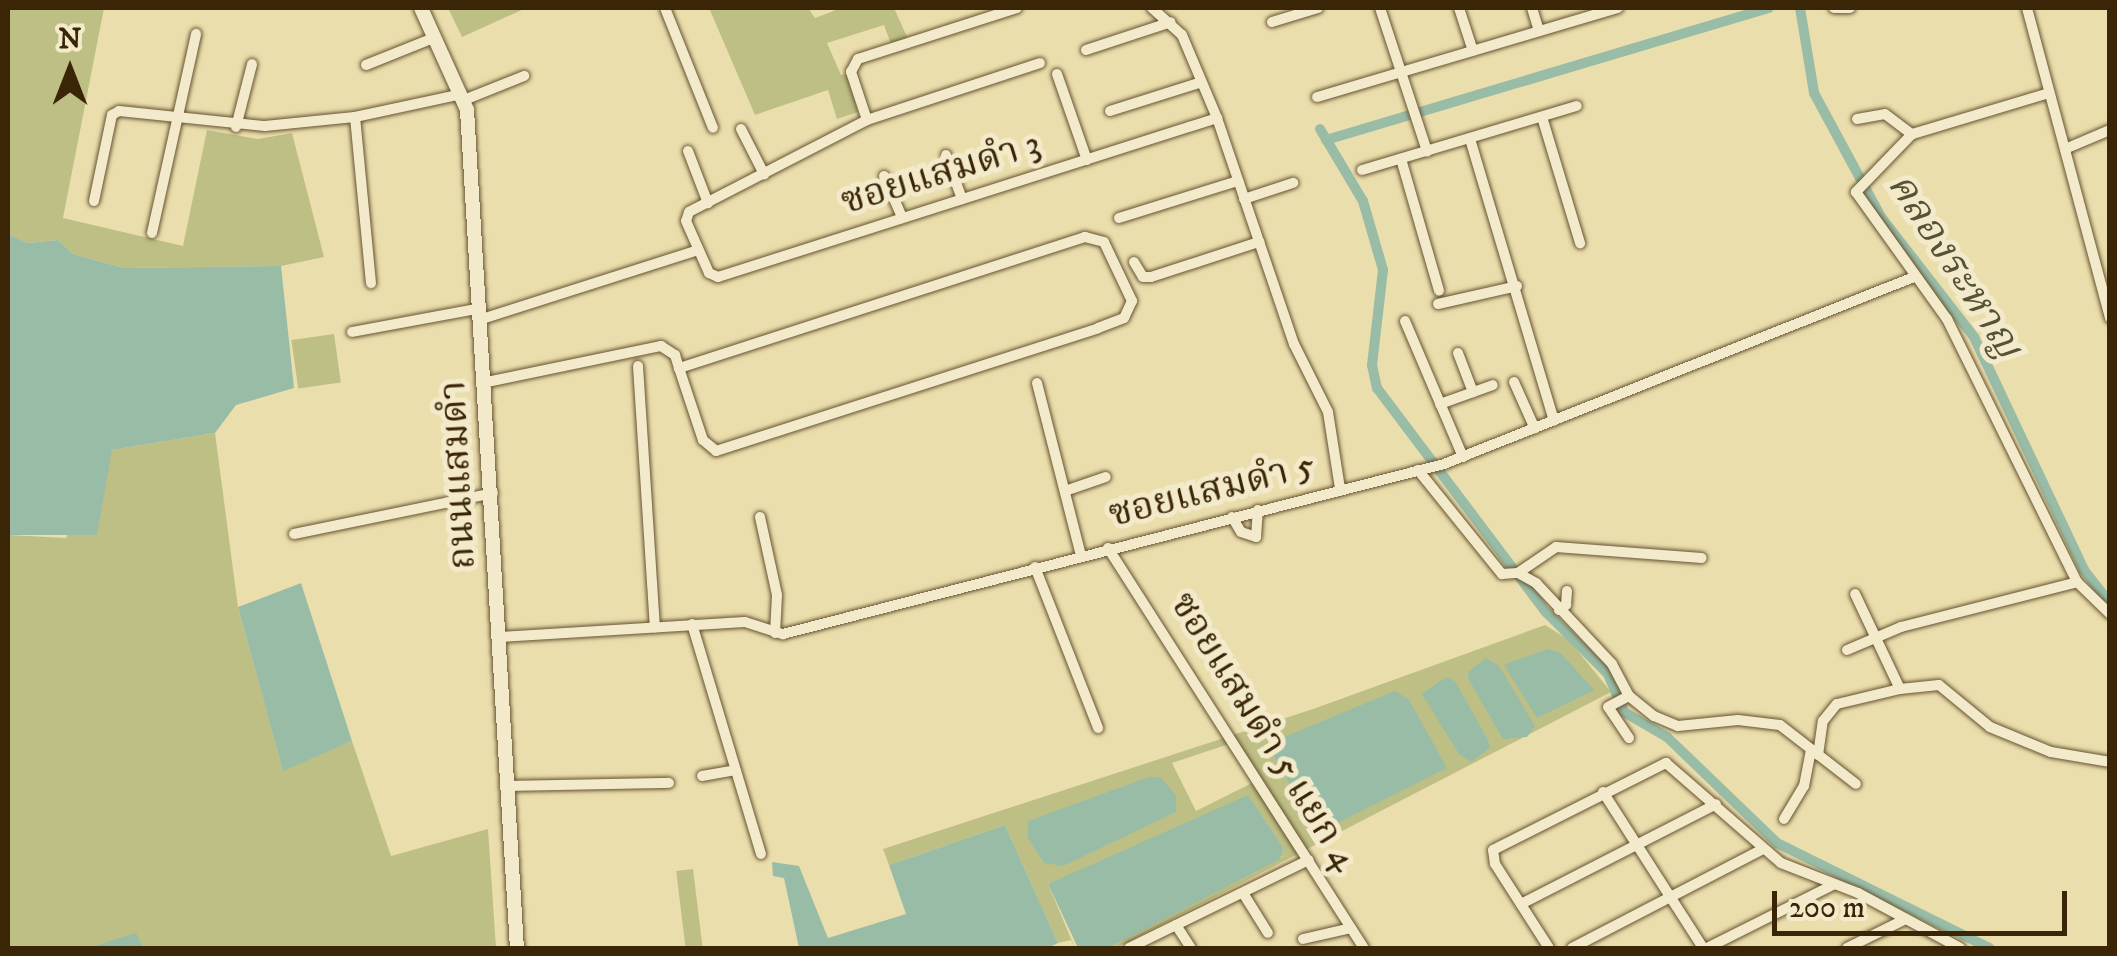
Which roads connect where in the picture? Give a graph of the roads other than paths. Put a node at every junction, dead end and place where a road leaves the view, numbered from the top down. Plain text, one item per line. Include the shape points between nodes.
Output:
1 (422, 8) edge
2 (665, 8) edge
3 (1017, 8) edge
4 (1152, 8) edge
5 (1318, 8) edge
6 (1380, 8) edge
7 (1460, 8) edge
8 (1532, 8) edge
9 (1611, 8) edge
10 (1834, 8) edge
11 (1850, 8) edge
12 (2026, 8) edge
13 (1171, 22) junction
14 (1272, 22) dead end
15 (1539, 31) junction
16 (196, 34) dead end
17 (436, 38) junction
18 (1086, 50) dead end
19 (1473, 51) junction
20 (1040, 63) dead end
21 (252, 64) dead end
22 (366, 65) dead end
23 (1403, 70) junction
24 (1058, 74) dead end
25 (524, 76) dead end
26 (1202, 82) junction
27 (2049, 93) junction
28 (463, 97) junction
29 (1318, 97) dead end
30 (1577, 106) dead end
31 (1110, 111) dead end
32 (355, 117) junction
33 (1542, 117) junction
34 (1217, 118) junction
35 (178, 119) junction
36 (1857, 119) dead end
37 (867, 120) junction
38 (236, 128) junction
39 (712, 128) dead end
40 (741, 129) dead end
41 (2110, 130) edge
42 (1912, 134) junction
43 (1470, 139) junction
44 (2066, 149) junction
45 (1427, 151) junction
46 (688, 152) dead end
47 (946, 155) dead end
48 (1400, 159) junction
49 (1087, 160) junction
50 (1362, 170) dead end
51 (764, 174) junction
52 (884, 176) dead end
53 (1238, 180) junction
54 (1293, 183) dead end
55 (962, 199) junction
56 (1244, 199) junction
57 (94, 201) dead end
58 (708, 203) junction
59 (902, 217) junction
60 (1119, 218) dead end
61 (152, 233) dead end
62 (1258, 242) junction
63 (1580, 244) dead end
64 (698, 250) junction
65 (1134, 262) dead end
66 (1914, 277) junction
67 (371, 283) dead end
68 (1517, 286) junction
69 (1439, 291) dead end
70 (1438, 304) dead end
71 (481, 314) junction
72 (2110, 318) edge
73 (1405, 322) dead end
74 (352, 332) dead end
75 (1458, 354) dead end
76 (638, 366) dead end
77 (679, 368) junction
78 (487, 382) junction
79 (1514, 382) dead end
80 (1036, 383) dead end
81 (1493, 385) dead end
82 (1472, 392) junction
83 (1440, 404) junction
84 (1554, 421) junction
85 (1535, 429) junction
86 (1463, 456) junction
87 (1419, 470) junction
88 (1106, 477) dead end
89 (1340, 489) junction
90 (1064, 491) junction
91 (493, 493) junction
92 (1258, 510) junction
93 (760, 517) dead end
94 (1232, 517) junction
95 (294, 534) dead end
96 (1108, 548) junction
97 (1081, 555) junction
98 (1702, 558) dead end
99 (1035, 567) junction
100 (1518, 573) junction
101 (2077, 582) junction
102 (1567, 591) dead end
103 (1855, 594) dead end
104 (1559, 610) junction
105 (2110, 614) edge
106 (692, 624) junction
107 (655, 626) junction
108 (774, 633) junction
109 (1876, 636) junction
110 (500, 638) junction
111 (1847, 650) dead end
112 (1900, 689) junction
113 (1629, 696) junction
114 (1098, 728) dead end
115 (1629, 738) dead end
116 (1814, 752) junction
117 (2110, 762) edge
118 (735, 770) junction
119 (702, 776) dead end
120 (669, 782) dead end
121 (1856, 784) dead end
122 (510, 786) junction
123 (1603, 792) junction
124 (1716, 804) junction
125 (1784, 819) dead end
126 (1634, 846) junction
127 (1762, 850) junction
128 (761, 854) dead end
129 (1308, 860) junction
130 (1833, 884) junction
131 (1243, 892) junction
132 (1668, 899) junction
133 (1521, 904) junction
134 (1906, 918) junction
135 (1176, 925) junction
136 (1352, 928) junction
137 (1268, 933) dead end
138 (1304, 939) dead end
139 (517, 948) edge
140 (1130, 948) edge
141 (1191, 948) edge
142 (1364, 948) edge
143 (1548, 948) edge
144 (1572, 948) edge
145 (1705, 948) edge
146 (1846, 948) edge
147 (1960, 948) edge

1 - 17 street, ถนนแสมดำ
2 - 39 street
3 - 37 street via 858,60 851,72
4 - 13 street
5 - 14 street
6 - 23 street
7 - 19 street
8 - 15 street
9 - 15 street
10 - 11 street
12 - 27 street
13 - 18 street
13 - 26 street
15 - 19 street
16 - 35 street
17 - 22 street
17 - 28 street, ถนนแสมดำ
19 - 23 street
20 - 37 street, ซอยแสมดำ 3
21 - 38 street
23 - 29 street
23 - 45 street
24 - 49 street
25 - 28 street
26 - 31 street
26 - 34 street
27 - 42 street
27 - 44 street
28 - 32 street
28 - 71 street, ถนนแสมดำ
30 - 33 street
32 - 38 street
32 - 67 street
33 - 43 street
33 - 63 street
34 - 49 street, ซอยแสมดำ 3
34 - 53 street
35 - 38 street
35 - 57 street via 114,112
35 - 61 street
36 - 42 street via 1886,114
37 - 51 street, ซอยแสมดำ 3
40 - 51 street
41 - 44 street
42 - 66 street via 1864,185 1868,215
43 - 45 street
43 - 68 street
44 - 72 street
45 - 48 street
46 - 58 street
47 - 55 street
48 - 50 street
48 - 69 street
49 - 55 street, ซอยแสมดำ 3
51 - 58 street, ซอยแสมดำ 3
52 - 59 street
53 - 56 street
53 - 60 street
54 - 56 street
55 - 59 street, ซอยแสมดำ 3
56 - 62 street
58 - 64 street via 686,216
59 - 64 street, ซอยแสมดำ 3 via 718,277
62 - 65 street via 1152,277 1143,277
62 - 89 street via 1294,344 1328,412
64 - 71 street
66 - 84 street, ซอยแสมดำ 5
66 - 101 street via 1964,347
68 - 70 street
68 - 84 street
71 - 74 street
71 - 78 street, ถนนแสมดำ
73 - 83 street
75 - 82 street
76 - 107 street
77 - 77 street via 704,440 716,450 1098,328 1124,318 1132,301 1104,242 1084,237
77 - 78 street via 675,355 645,346
78 - 91 street, ถนนแสมดำ
79 - 85 street
80 - 90 street
81 - 82 street
82 - 83 street
83 - 86 street
84 - 85 street, ซอยแสมดำ 5
85 - 86 street, ซอยแสมดำ 5
86 - 87 street, ซอยแสมดำ 5
87 - 89 street, ซอยแสมดำ 5
87 - 100 street via 1502,574
88 - 90 street
89 - 92 street, ซอยแสมดำ 5
90 - 97 street
91 - 95 street
91 - 110 street, ถนนแสมดำ
92 - 94 street, ซอยแสมดำ 5
92 - 94 street via 1256,537 1245,535
93 - 108 street via 778,595
94 - 96 street, ซอยแสมดำ 5
96 - 97 street, ซอยแสมดำ 5
96 - 129 street, ซอยแสมดำ 5 แยก 4
97 - 99 street, ซอยแสมดำ 5
98 - 100 street via 1556,547
99 - 108 street, ซอยแสมดำ 5
99 - 114 street
100 - 104 street
101 - 105 street
101 - 109 street
102 - 104 street
103 - 109 street
104 - 113 street via 1612,664
106 - 107 street, ซอยแสมดำ 5
106 - 108 street, ซอยแสมดำ 5 via 744,622
106 - 118 street
107 - 110 street, ซอยแสมดำ 5
109 - 111 street
109 - 112 street
110 - 122 street, ถนนแสมดำ
112 - 116 street via 1836,704
112 - 117 street via 1938,684 1990,727 2051,752
113 - 115 street via 1608,706
113 - 116 street via 1678,726 1780,726
116 - 121 street
116 - 125 street
118 - 119 street
118 - 128 street
120 - 122 street
122 - 139 street, ถนนแสมดำ
123 - 124 street via 1670,764
123 - 126 street
123 - 133 street via 1496,847 1492,857
124 - 126 street
124 - 127 street
126 - 132 street
126 - 133 street
127 - 130 street
127 - 132 street
129 - 131 street
129 - 136 street, ซอยแสมดำ 5 แยก 4
130 - 134 street
130 - 145 street
131 - 135 street
131 - 137 street
132 - 144 street
132 - 145 street
133 - 143 street
134 - 146 street
134 - 147 street
135 - 140 street
135 - 141 street
136 - 138 street
136 - 142 street, ซอยแสมดำ 5 แยก 4

